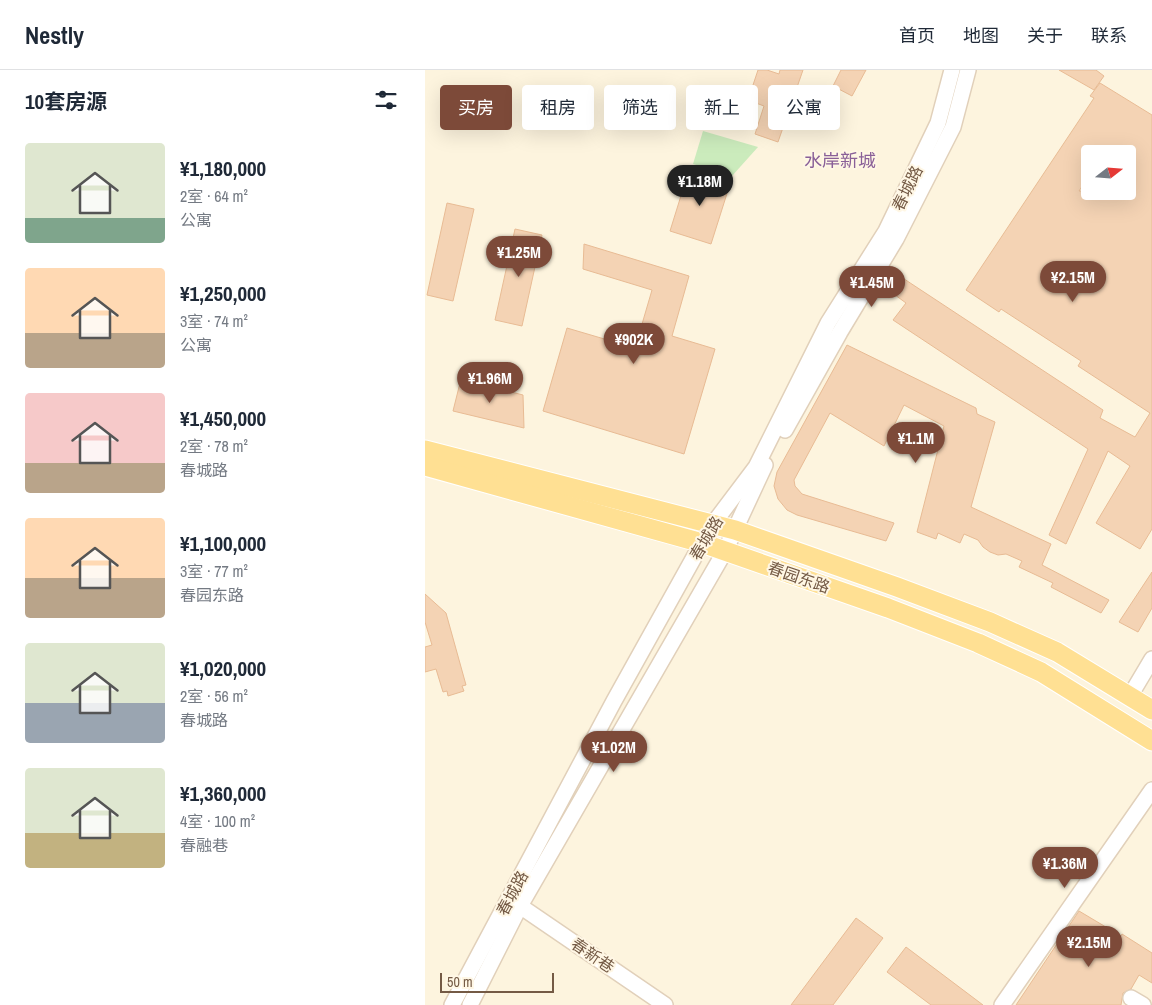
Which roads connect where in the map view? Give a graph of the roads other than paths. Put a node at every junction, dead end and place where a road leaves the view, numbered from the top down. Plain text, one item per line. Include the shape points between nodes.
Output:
1 (952, 70) edge
2 (968, 70) edge
3 (425, 450) edge
4 (425, 466) edge
5 (713, 524) junction
6 (735, 530) junction
7 (702, 543) junction
8 (725, 551) junction
9 (1152, 659) edge
10 (1130, 696) junction
11 (1152, 710) edge
12 (1152, 741) edge
13 (1152, 790) edge
14 (520, 906) junction
15 (452, 1005) edge
16 (469, 1005) edge
17 (665, 1005) edge
18 (1002, 1005) edge

1 - 5 street, 春城路 via 938,123 886,231 828,323 756,466
2 - 6 street, 春城路 via 953,127 896,239 763,470
3 - 5 main road, 春园东路
4 - 7 main road, 春园东路
5 - 6 main road, 春园东路
5 - 7 street, 春城路
6 - 8 street, 春城路
6 - 10 main road, 春园东路 via 990,622 1057,652
7 - 8 main road, 春园东路
7 - 15 street, 春城路
8 - 12 main road, 春园东路 via 978,642 1041,672
8 - 14 street, 春城路
9 - 10 street
10 - 11 main road, 春园东路
13 - 18 street
14 - 16 street, 春城路
14 - 17 street, 春新巷

